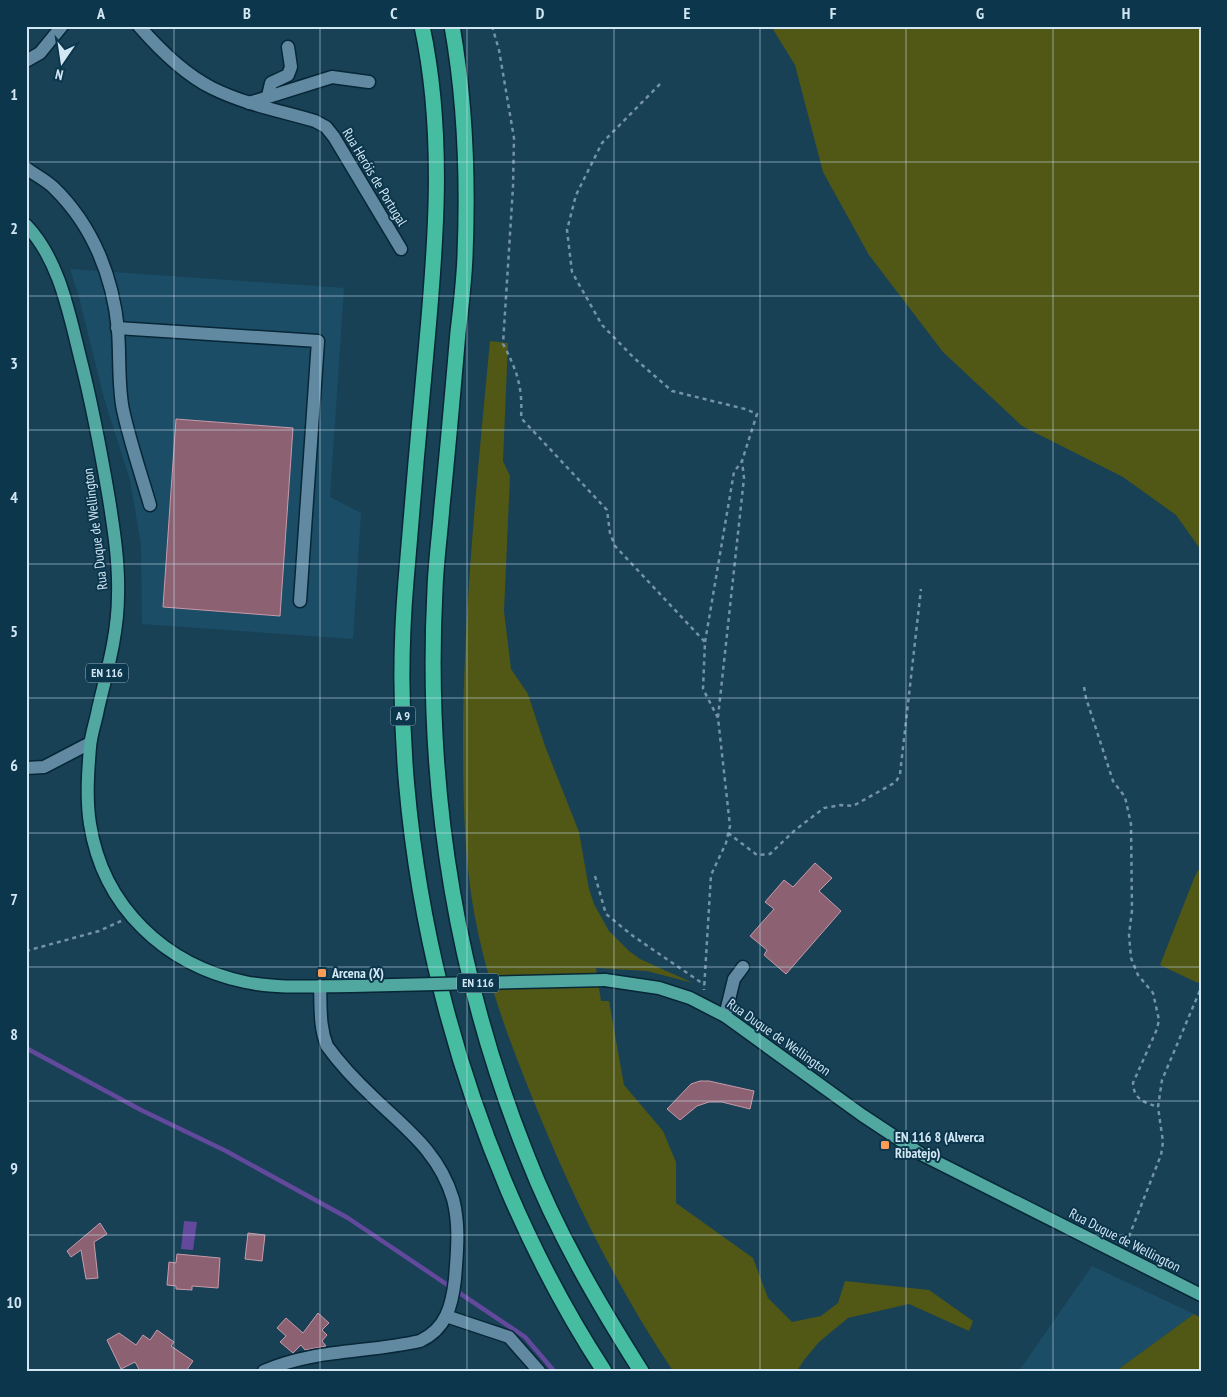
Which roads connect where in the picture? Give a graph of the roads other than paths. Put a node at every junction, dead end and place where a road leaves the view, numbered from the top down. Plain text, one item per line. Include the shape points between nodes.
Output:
1 (62, 26) edge
2 (140, 26) edge
3 (422, 26) edge
4 (452, 26) edge
5 (288, 47) dead end
6 (26, 61) edge
7 (369, 82) dead end
8 (268, 96) junction
9 (249, 102) junction
10 (26, 168) edge
11 (26, 225) edge
12 (401, 249) dead end
13 (117, 328) junction
14 (150, 505) dead end
15 (300, 601) dead end
16 (90, 744) junction
17 (26, 768) edge
18 (743, 967) dead end
19 (320, 986) junction
20 (725, 1016) junction
21 (1201, 1295) edge
22 (446, 1316) junction
23 (264, 1371) edge
24 (539, 1371) edge
25 (604, 1371) edge
26 (641, 1371) edge

1 - 6 street via 40,53
2 - 9 street, Rua Heróis de Portugal via 157,46 200,81
3 - 25 highway, A 9 via 430,63 435,146 435,253 405,587 402,694 408,801 426,923 455,1042 475,1106 529,1234 560,1297
4 - 26 highway, A 9 via 465,151 465,256 435,588 433,695 440,804 456,918 485,1035 528,1159 585,1278
5 - 8 street via 292,67 288,75 271,83
7 - 8 street via 332,77
8 - 9 street
9 - 12 street, Rua Heróis de Portugal via 326,126
10 - 13 street via 53,187 80,217 104,264
11 - 16 main road, Rua Duque de Wellington / EN 116 via 47,254 68,313 96,426 114,532 118,566 117,623
13 - 14 street via 123,409
13 - 15 street via 318,342
16 - 17 street via 44,766
16 - 19 main road, Rua Duque de Wellington / EN 116 via 88,785 95,845 112,888 131,916 182,960 215,974 248,982
18 - 20 street via 734,979
19 - 20 main road, Rua Duque de Wellington / EN 116, bridge via 605,980 659,988 690,998
19 - 22 street via 321,1020 327,1046 373,1097 429,1150 443,1173 456,1215 457,1247 452,1297
20 - 21 main road, Rua Duque de Wellington / EN 116 via 921,1154
22 - 23 street via 435,1333 420,1342 310,1357
22 - 24 street via 510,1337

